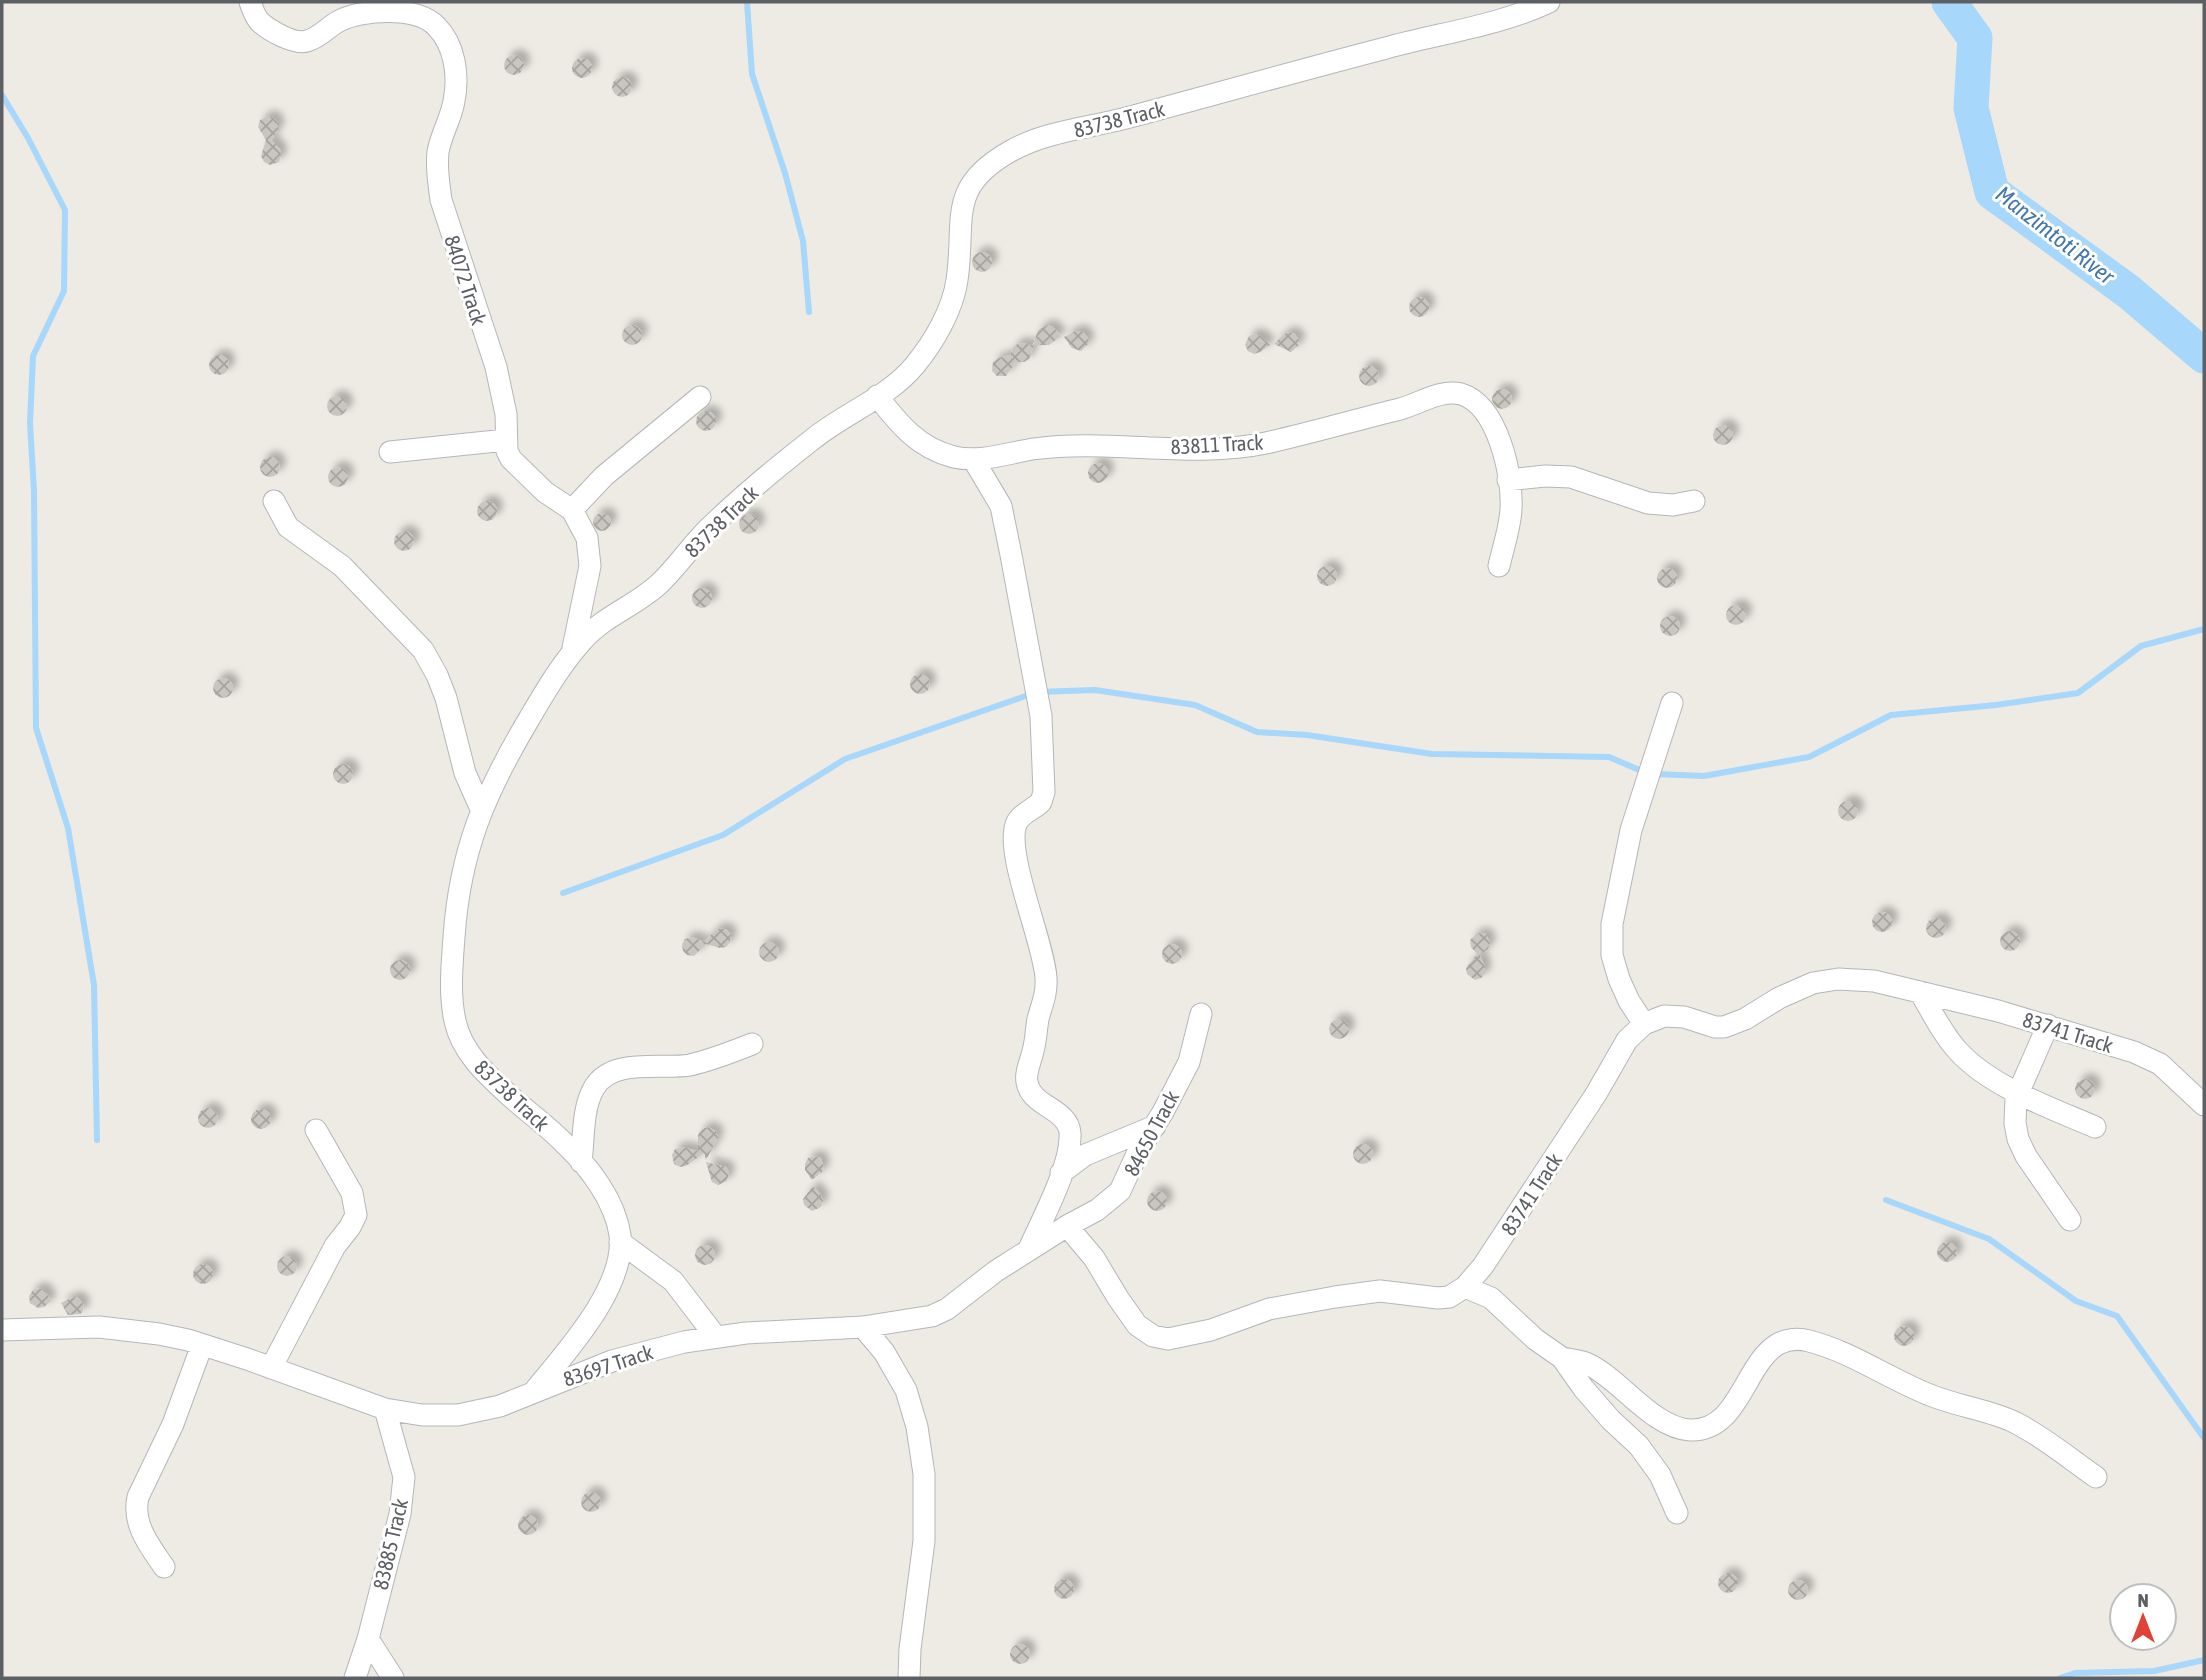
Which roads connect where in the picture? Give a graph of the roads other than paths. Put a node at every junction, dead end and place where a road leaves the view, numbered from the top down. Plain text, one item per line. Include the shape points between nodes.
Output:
1 (250, 2) edge
2 (1549, 2) edge
3 (412, 7) edge
4 (877, 396) junction
5 (700, 397) dead end
6 (506, 440) junction
7 (390, 452) dead end
8 (972, 459) junction
9 (1509, 485) junction
10 (274, 502) dead end
11 (1694, 502) dead end
12 (572, 510) junction
13 (1499, 566) dead end
14 (572, 653) junction
15 (1672, 703) dead end
16 (481, 809) junction
17 (1920, 992) junction
18 (1201, 1014) dead end
19 (1644, 1024) junction
20 (2048, 1025) junction
21 (752, 1044) dead end
22 (2019, 1092) junction
23 (2204, 1105) edge
24 (1154, 1126) junction
25 (2095, 1127) dead end
26 (316, 1130) dead end
27 (581, 1162) junction
28 (1061, 1173) junction
29 (2070, 1220) dead end
30 (1066, 1226) junction
31 (620, 1242) junction
32 (1029, 1249) junction
33 (1465, 1287) junction
34 (863, 1327) junction
35 (2, 1330) edge
36 (716, 1337) junction
37 (202, 1345) junction
38 (1562, 1358) junction
39 (271, 1368) junction
40 (534, 1391) junction
41 (385, 1409) junction
42 (2096, 1477) dead end
43 (1677, 1513) dead end
44 (164, 1567) dead end
45 (368, 1639) junction
46 (355, 1678) edge
47 (393, 1678) edge
48 (909, 1678) edge

1 - 3 street, 84072 Track via 259,21 298,42 309,41 346,18
2 - 4 street, 83738 Track via 1498,21 1315,65 1015,148 981,171 967,190 958,277 948,309 911,370
3 - 6 street, 84072 Track via 435,24 450,44 454,100 437,174 450,230 496,367 506,414
4 - 8 street, 83811 Track via 921,444
4 - 14 street, 83738 Track via 816,436 705,531 659,584 598,626
5 - 12 street via 604,476
6 - 7 street
6 - 12 street, 84072 Track via 511,459 520,470
8 - 9 street, 83811 Track via 1088,445 1216,448 1264,443 1453,393 1467,397 1489,418 1502,448
8 - 28 street via 1000,506 1041,716 1044,792 1041,802 1021,816 1014,835 1046,984 1027,1081 1032,1093 1068,1125 1069,1148
9 - 11 street via 1545,476 1572,477 1648,503
9 - 13 street, 83811 Track via 1511,510
10 - 16 street via 288,527 342,566 423,650 446,698 465,773
12 - 14 street, 84072 Track via 587,538 590,559
14 - 16 street, 83738 Track via 523,729
15 - 19 street via 1631,830 1612,925 1612,955 1619,979
16 - 27 street, 83738 Track via 456,902 452,995 457,1030 489,1077
17 - 19 street, 83741 Track via 1874,981 1838,979 1813,983 1779,998 1734,1025 1715,1027 1675,1016
17 - 20 street, 83741 Track
17 - 22 street via 1956,1049 1986,1074
18 - 24 street, 84650 Track via 1189,1062
19 - 33 street, 83741 Track via 1627,1040 1529,1198
20 - 22 street
20 - 23 street, 83741 Track via 2148,1058
21 - 27 street via 691,1064 626,1069 600,1079 590,1098
22 - 25 street
22 - 29 street via 2015,1109 2018,1139
24 - 28 street via 1085,1155
24 - 30 street, 84650 Track via 1117,1195
26 - 39 street via 355,1200 356,1215
27 - 31 street, 83738 Track via 609,1204
28 - 32 street
30 - 32 street
30 - 33 street via 1094,1258 1137,1325 1162,1338 1190,1336 1269,1309 1335,1297 1380,1291 1438,1298
31 - 36 street via 673,1281
31 - 40 street, 83738 Track via 619,1259 596,1311
32 - 34 street via 939,1313 921,1320
33 - 38 street via 1492,1298
34 - 36 street, 83697 Track
34 - 48 street via 906,1390 924,1474 924,1541
35 - 37 street, 83697 Track via 117,1328
36 - 40 street, 83697 Track via 635,1355
37 - 39 street, 83697 Track
37 - 44 street via 136,1508 141,1531
38 - 42 street via 1588,1364 1664,1420 1698,1430 1734,1406 1767,1352 1787,1340 1806,1340 1932,1396 2015,1422
38 - 43 street via 1611,1420 1639,1446 1660,1475
39 - 41 street, 83697 Track
40 - 41 street, 83697 Track via 500,1406 458,1415
41 - 45 street, 83885 Track via 404,1477 400,1514
45 - 46 street, 83885 Track
45 - 47 street

